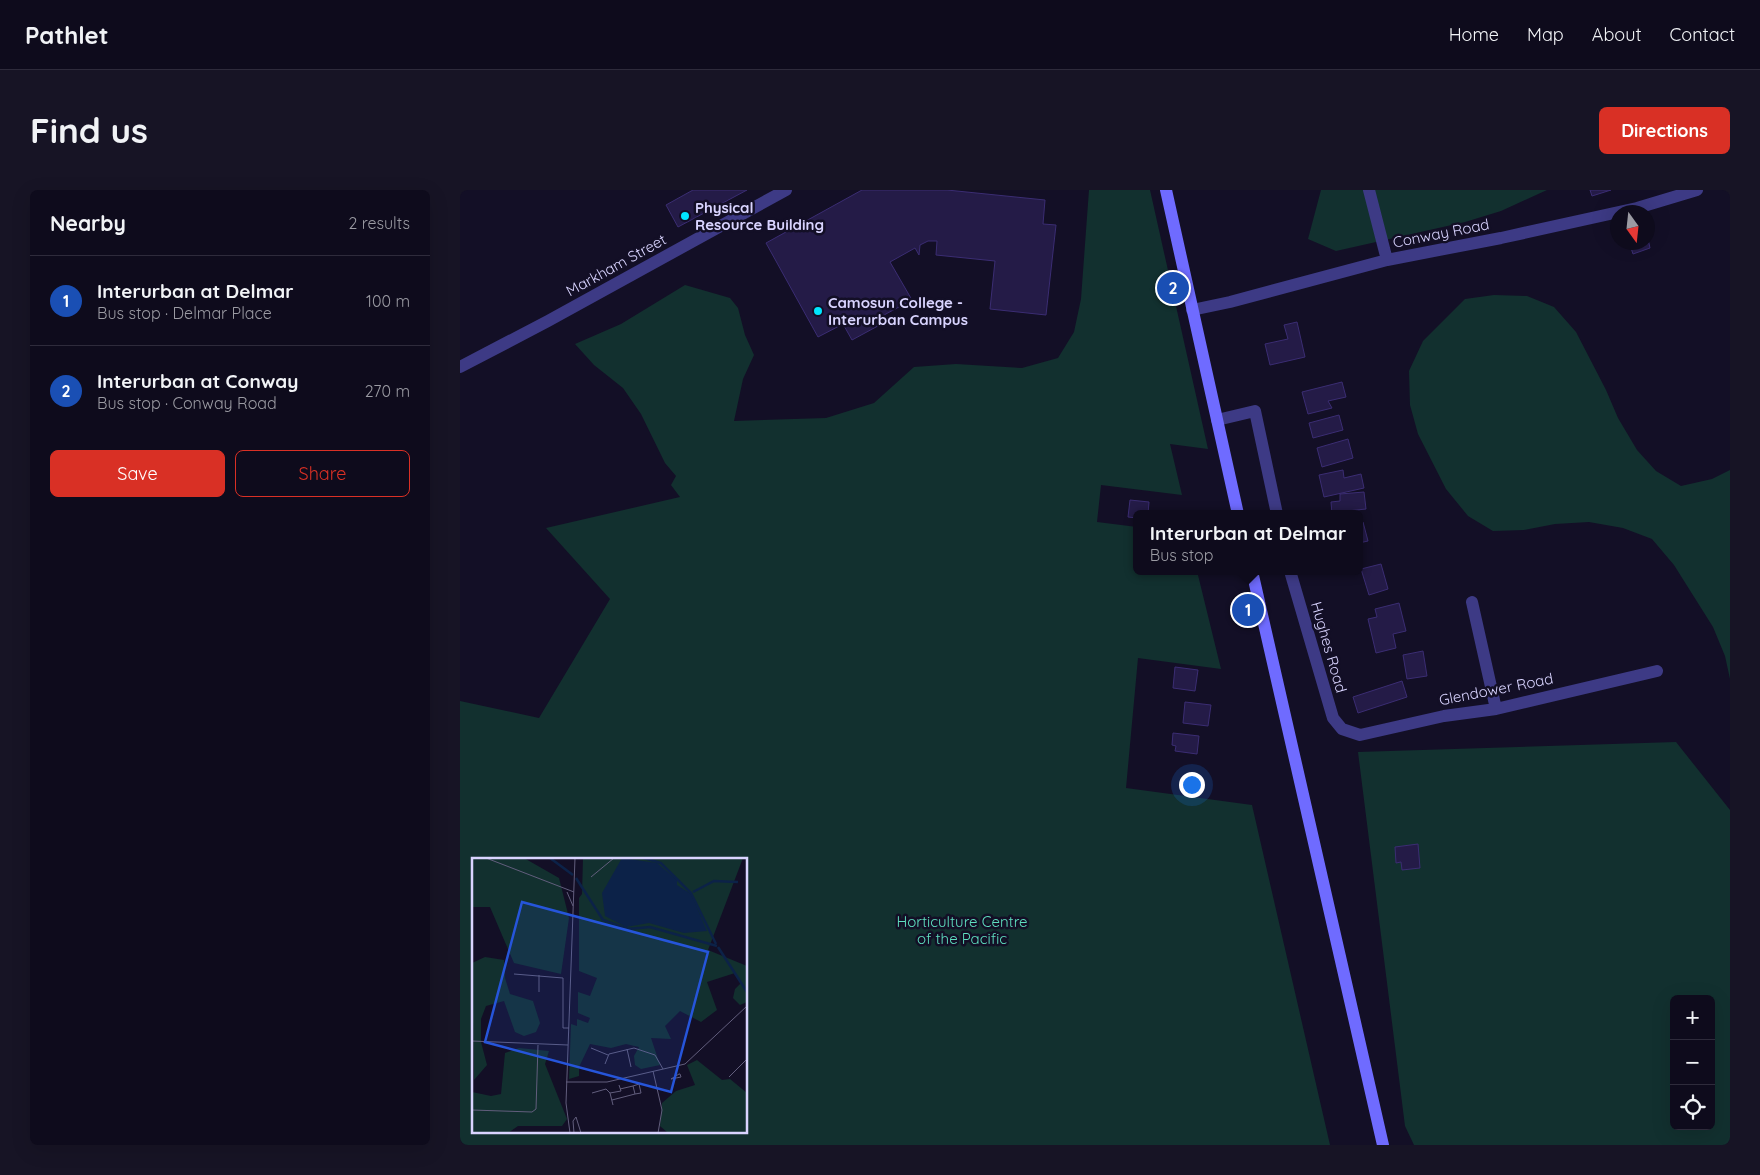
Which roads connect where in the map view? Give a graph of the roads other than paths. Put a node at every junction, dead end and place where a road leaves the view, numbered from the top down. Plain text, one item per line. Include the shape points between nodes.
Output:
1 (786, 190) edge
2 (1166, 190) edge
3 (1369, 190) edge
4 (1697, 190) edge
5 (1386, 260) junction
6 (1192, 310) junction
7 (460, 367) edge
8 (1217, 420) junction
9 (1237, 510) edge
10 (1277, 510) edge
11 (1253, 575) edge
12 (1291, 575) edge
13 (1472, 602) dead end
14 (1657, 671) dead end
15 (1496, 708) junction
16 (1342, 729) joint
17 (1383, 1145) edge

1 - 7 street, Markham Street
2 - 6 main road
3 - 5 street
4 - 5 street, Conway Road via 1637,208
5 - 6 street, Conway Road
6 - 8 main road
8 - 9 main road
8 - 10 street via 1255,411
11 - 17 main road
12 - 16 street, Hughes Road via 1333,718
13 - 15 street
14 - 15 street, Glendower Road
15 - 16 street, Glendower Road via 1360,735

